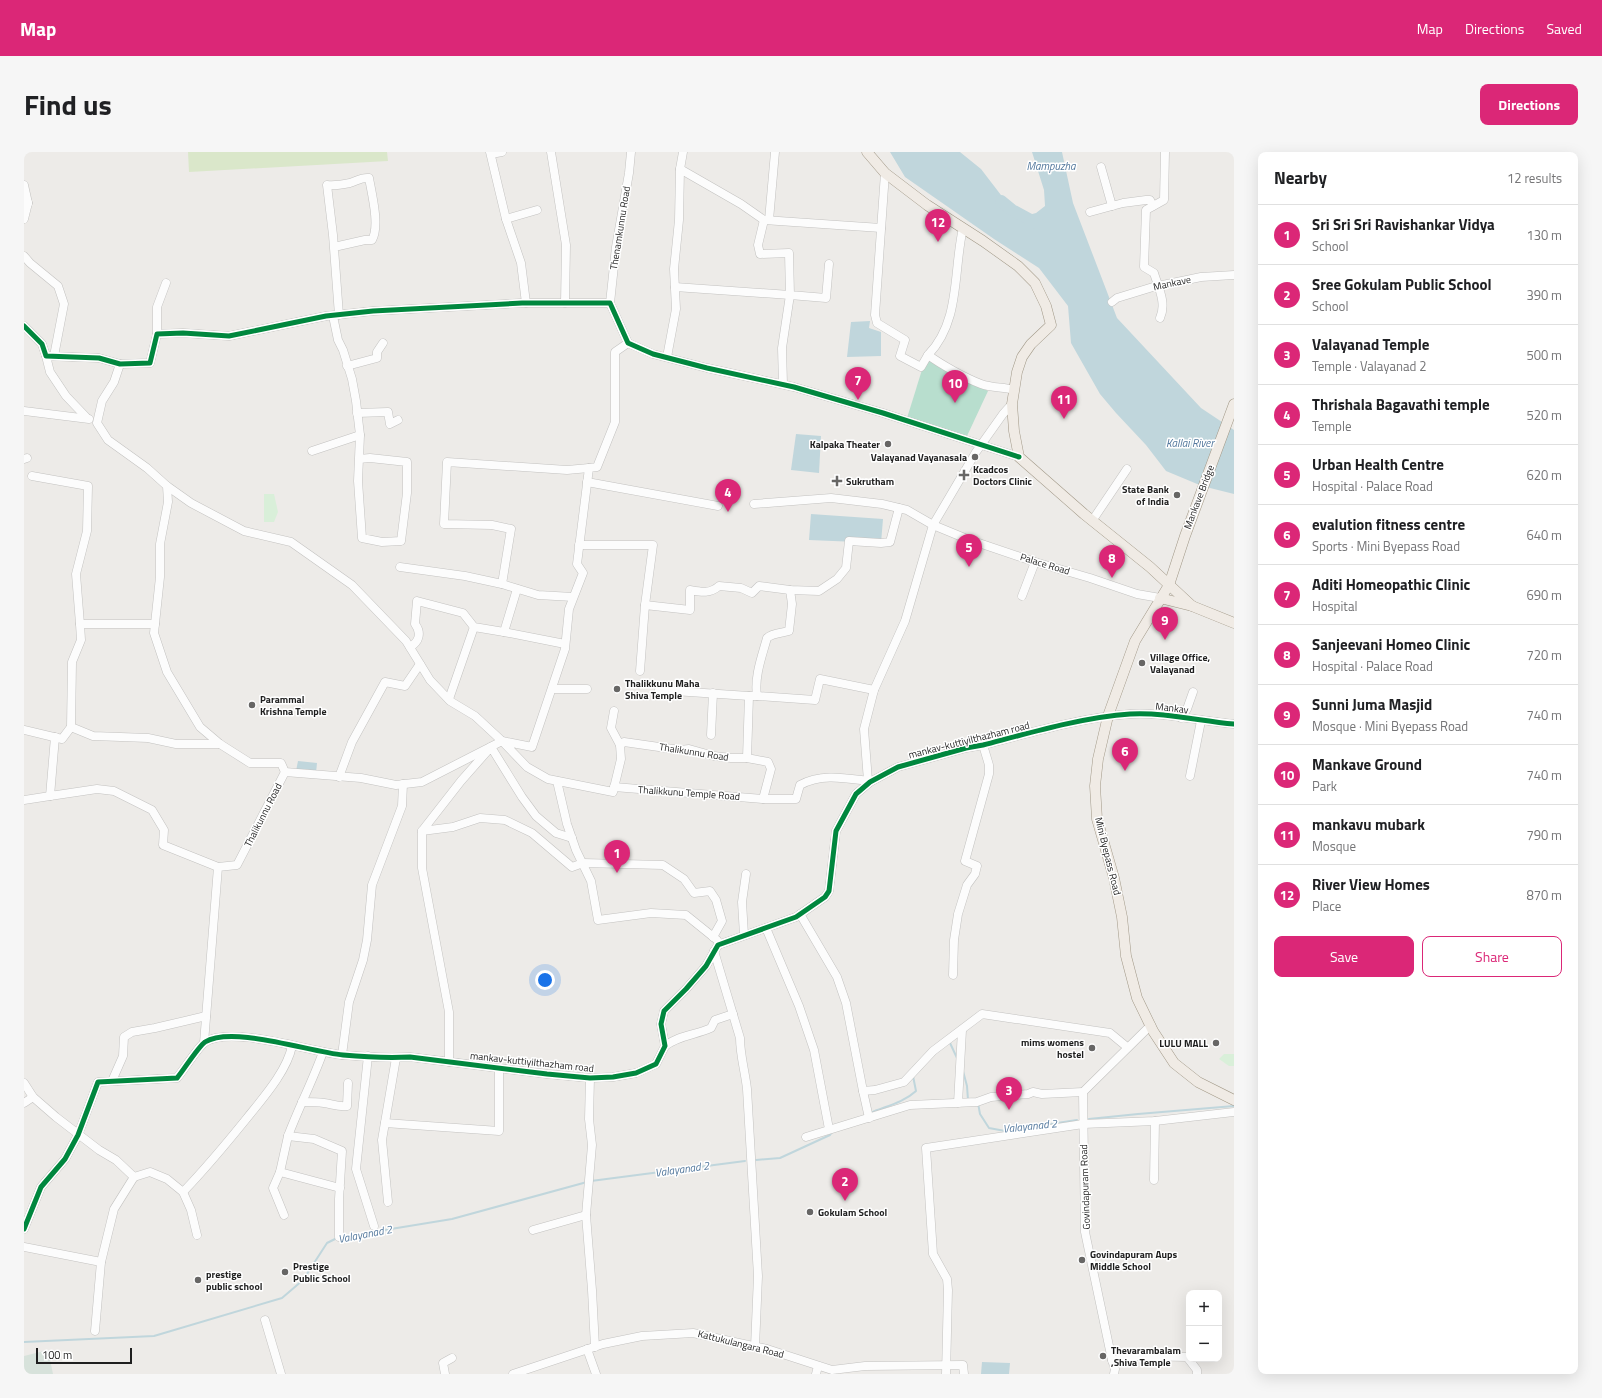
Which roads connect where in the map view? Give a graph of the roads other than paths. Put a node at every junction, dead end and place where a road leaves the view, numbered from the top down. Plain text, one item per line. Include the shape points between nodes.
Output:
1 (502, 152) edge
2 (551, 152) edge
3 (631, 152) edge
4 (683, 152) edge
5 (775, 152) edge
6 (867, 152) edge
7 (1165, 152) edge
8 (491, 153) edge
9 (1101, 167) dead end
10 (680, 169) junction
11 (885, 173) junction
12 (24, 185) edge
13 (26, 204) edge
14 (1112, 206) junction
15 (1153, 206) junction
16 (538, 210) dead end
17 (1090, 212) dead end
18 (24, 219) edge
19 (506, 219) junction
20 (767, 220) junction
21 (881, 228) junction
22 (963, 228) junction
23 (334, 247) junction
24 (24, 256) edge
25 (829, 264) dead end
26 (1234, 275) edge
27 (166, 283) dead end
28 (675, 287) junction
29 (1158, 287) junction
30 (790, 295) junction
31 (1112, 302) dead end
32 (526, 303) junction
33 (565, 303) junction
34 (610, 304) junction
35 (336, 315) junction
36 (1160, 318) dead end
37 (24, 326) edge
38 (157, 334) junction
39 (383, 343) dead end
40 (628, 343) junction
41 (928, 355) junction
42 (50, 356) junction
43 (667, 358) junction
44 (120, 364) junction
45 (347, 366) junction
46 (783, 384) junction
47 (1014, 390) junction
48 (1012, 404) junction
49 (1233, 408) edge
50 (24, 411) edge
51 (357, 413) junction
52 (87, 418) junction
53 (398, 420) dead end
54 (97, 423) junction
55 (360, 434) junction
56 (982, 444) junction
57 (312, 451) dead end
58 (1019, 457) junction
59 (359, 459) junction
60 (589, 468) junction
61 (1127, 469) dead end
62 (32, 476) dead end
63 (587, 482) junction
64 (167, 486) junction
65 (754, 504) dead end
66 (718, 506) dead end
67 (899, 508) junction
68 (1092, 521) junction
69 (933, 525) junction
70 (1185, 536) joint
71 (579, 545) junction
72 (1035, 562) junction
73 (400, 567) dead end
74 (502, 584) junction
75 (1169, 585) junction
76 (517, 589) junction
77 (790, 590) junction
78 (1022, 596) dead end
79 (573, 597) junction
80 (1160, 598) junction
81 (645, 605) junction
82 (1192, 606) junction
83 (1234, 623) edge
84 (80, 624) junction
85 (155, 624) junction
86 (474, 627) junction
87 (504, 632) junction
88 (565, 644) junction
89 (410, 647) junction
90 (420, 664) junction
91 (640, 671) dead end
92 (552, 689) junction
93 (587, 689) dead end
94 (659, 690) dead end
95 (874, 690) junction
96 (1193, 692) dead end
97 (713, 693) junction
98 (753, 696) junction
99 (449, 699) junction
100 (614, 711) dead end
101 (1108, 716) junction
102 (1181, 718) junction
103 (1201, 721) junction
104 (1234, 724) edge
105 (70, 727) junction
106 (24, 730) edge
107 (711, 735) dead end
108 (55, 737) junction
109 (502, 741) junction
110 (220, 744) junction
111 (620, 745) junction
112 (983, 745) junction
113 (491, 746) junction
114 (747, 758) junction
115 (285, 772) junction
116 (1190, 776) dead end
117 (339, 777) junction
118 (557, 781) junction
119 (869, 781) junction
120 (403, 784) junction
121 (614, 787) junction
122 (50, 796) junction
123 (764, 799) junction
124 (24, 800) edge
125 (422, 831) junction
126 (572, 838) junction
127 (583, 864) junction
128 (218, 867) junction
129 (746, 874) dead end
130 (800, 914) junction
131 (766, 928) junction
132 (744, 935) junction
133 (713, 937) junction
134 (721, 943) junction
135 (714, 951) junction
136 (953, 975) dead end
137 (733, 1014) junction
138 (206, 1016) junction
139 (1151, 1025) junction
140 (962, 1030) junction
141 (204, 1043) junction
142 (292, 1046) junction
143 (665, 1046) junction
144 (1127, 1047) junction
145 (323, 1052) junction
146 (342, 1055) junction
147 (368, 1056) junction
148 (396, 1058) junction
149 (449, 1062) junction
150 (499, 1068) junction
151 (590, 1078) junction
152 (112, 1082) junction
153 (24, 1083) edge
154 (348, 1083) dead end
155 (863, 1091) junction
156 (1082, 1092) junction
157 (33, 1097) junction
158 (1234, 1100) edge
159 (302, 1102) junction
160 (958, 1102) junction
161 (24, 1103) edge
162 (1234, 1112) edge
163 (869, 1118) junction
164 (1155, 1121) junction
165 (385, 1123) junction
166 (1083, 1124) junction
167 (829, 1129) junction
168 (78, 1135) junction
169 (288, 1136) junction
170 (806, 1138) dead end
171 (280, 1172) junction
172 (134, 1177) junction
173 (1154, 1180) dead end
174 (340, 1188) junction
175 (182, 1192) junction
176 (388, 1202) dead end
177 (284, 1215) dead end
178 (586, 1215) junction
179 (374, 1226) dead end
180 (24, 1229) edge
181 (533, 1230) dead end
182 (197, 1234) dead end
183 (339, 1237) dead end
184 (24, 1247) edge
185 (101, 1262) junction
186 (264, 1320) dead end
187 (95, 1331) dead end
188 (756, 1347) junction
189 (591, 1348) junction
190 (452, 1358) dead end
191 (1112, 1360) junction
192 (817, 1370) edge
193 (876, 1370) edge
194 (946, 1370) edge
195 (281, 1374) edge
196 (446, 1374) edge
197 (513, 1374) edge
198 (596, 1374) edge
199 (964, 1374) edge
200 (1114, 1374) edge
201 (1197, 1374) edge

1 - 8 street
2 - 33 street via 566,245
3 - 34 street, Thenamkunnu Road
4 - 10 street
5 - 20 street
6 - 11 main road
7 - 15 street via 1164,200
8 - 19 street
9 - 14 street
10 - 20 street
10 - 28 street
11 - 21 street
11 - 22 main road
12 - 13 street
13 - 18 street
14 - 15 street via 1146,200 1150,200
14 - 17 street
15 - 29 street via 1146,210 1144,267 1154,273
16 - 19 street
19 - 32 street via 521,263
20 - 21 street
20 - 30 street via 758,245 760,254 789,253
21 - 41 street via 875,315 877,323 905,340 900,356 921,367
22 - 41 street via 956,289 950,314 937,346
22 - 47 main road via 1018,266 1034,283 1046,306 1051,325 1031,344 1022,357
23 - 23 street via 328,185 349,184 369,178 376,234 372,240
23 - 35 street
24 - 42 street via 58,286 64,304
25 - 30 street via 826,298
26 - 29 street, Mankave via 1200,276
27 - 38 street via 157,308
28 - 30 street
28 - 43 street via 676,309
29 - 31 street, Mankave via 1134,292
29 - 36 street via 1164,311
30 - 46 street via 782,348
32 - 33 street
32 - 35 street
33 - 34 street
34 - 40 street
35 - 38 street via 229,336
35 - 45 street via 338,340
37 - 42 street
38 - 44 street via 150,362
39 - 45 street via 377,352 377,358
40 - 43 street
40 - 60 street via 615,352 615,422 597,466
41 - 47 street via 980,384
42 - 44 street via 99,358
42 - 52 street via 50,372 66,396
43 - 46 street
44 - 54 street via 114,382 102,401
45 - 51 street via 352,379
46 - 56 street
47 - 48 main road
48 - 56 street
48 - 58 main road
49 - 70 main road, Mankave Bridge
50 - 52 street
51 - 53 street via 388,412 390,424
51 - 55 street
52 - 54 street
54 - 64 street via 108,440
55 - 57 street
55 - 59 street
56 - 58 street
56 - 69 street
58 - 68 main road
59 - 59 street via 362,538 382,542 401,541 407,492 407,462 379,458
60 - 63 street
60 - 74 street via 567,470 446,462 444,524 492,525 511,529
61 - 68 street
62 - 84 street via 88,486 86,531 76,574
63 - 66 street
63 - 71 street
64 - 85 street via 168,502 160,544 160,577
64 - 89 street via 191,503 244,531 291,542 352,585
65 - 67 street, Palace Road via 832,498
67 - 69 street, Palace Road
67 - 77 street via 890,542 849,541 846,568 837,579 819,591
68 - 75 main road via 1116,538
69 - 72 street, Palace Road
69 - 95 street via 905,621
70 - 75 main road, Mini Byepass Road
71 - 79 street via 577,564 583,573
71 - 81 street via 653,545
72 - 78 street
72 - 80 street, Palace Road via 1137,594
73 - 74 street
74 - 76 street
75 - 80 main road, Mini Byepass Road
75 - 82 main road
76 - 79 street via 538,595
76 - 87 street
77 - 81 street via 759,586 752,593 741,588 719,586 713,591 690,590 690,610
77 - 98 street via 792,604 789,631 767,638
79 - 88 street via 569,608
80 - 82 main road
80 - 101 main road, Mini Byepass Road via 1135,641
81 - 91 street
82 - 83 main road
84 - 85 street
84 - 105 street via 81,640 72,662
85 - 110 street via 154,633 167,672 200,727
86 - 87 street
86 - 89 street via 464,614 417,602 415,624 419,629 419,636 416,644
86 - 99 street
87 - 88 street
88 - 92 street
89 - 90 street
90 - 99 street via 430,680
90 - 117 street via 405,686 385,682 352,742
92 - 93 street
92 - 109 street via 532,747
94 - 97 street
95 - 98 street via 820,680 815,700
95 - 119 street via 864,729
96 - 102 street
97 - 98 street
97 - 107 street
98 - 114 street
99 - 109 street via 475,716
100 - 111 street via 611,728
101 - 102 street, Mankav via 1132,714
101 - 112 street, mankav-kuttiyilthazham road
101 - 139 main road, Mini Byepass Road via 1095,786 1097,819 1114,878 1126,956 1137,998
102 - 103 street, Mankav
103 - 104 street, Mankav
103 - 116 street
105 - 108 street via 62,739
105 - 110 street via 93,736 148,738 176,744
106 - 108 street
108 - 122 street
109 - 113 street, Thalikunnu Road
109 - 118 street via 527,767
110 - 115 street via 250,763 281,764
111 - 114 street, Thalikunnu Road via 624,742
111 - 121 street via 621,759
112 - 119 street, mankav-kuttiyilthazham road via 898,767
112 - 136 street via 989,765 988,774 965,860 976,866 975,874 967,885 958,914
113 - 120 street, Thalikunnu Road via 422,782
113 - 125 street
113 - 126 street via 536,816 556,833
114 - 123 street, Thalikunnu Road via 768,762 771,769
115 - 117 street, Thalikunnu Road
115 - 128 street, Thalikunnu Road via 237,865
117 - 120 street, Thalikunnu Road
118 - 121 street, Thalikkunu Temple Road via 613,792
118 - 126 street
119 - 123 street via 833,777 813,779 800,785 796,799
119 - 130 street, mankav-kuttiyilthazham road via 856,794 836,831 829,891 825,897
120 - 146 street via 402,806 372,884 367,940 349,1002
121 - 123 street, Thalikkunu Temple Road
122 - 124 street
122 - 128 street via 97,789 114,791 152,810 164,830 163,845
125 - 127 street via 453,827 480,818 505,820 532,833 572,867
125 - 149 street via 422,868 449,1012
126 - 127 street
127 - 133 street via 591,881 598,920 651,912 686,915
127 - 133 street via 663,865 684,879 694,893 710,891 716,900 722,921
128 - 138 street
129 - 132 street via 742,902
130 - 131 street, mankav-kuttiyilthazham road
130 - 155 street via 837,977 846,1003
131 - 132 street, mankav-kuttiyilthazham road
131 - 167 street via 814,1050
132 - 134 street, mankav-kuttiyilthazham road
133 - 134 street
134 - 135 street, mankav-kuttiyilthazham road
135 - 137 street
135 - 143 street, mankav-kuttiyilthazham road via 706,966 664,1011 661,1024
137 - 143 street via 715,1020 711,1028 705,1031 673,1040
137 - 188 street via 740,1038 740,1053 747,1089 758,1276
138 - 141 street
138 - 152 street via 132,1032 124,1037 123,1056
139 - 144 street
139 - 158 main road, Mini Byepass Road via 1174,1063 1198,1082
140 - 144 street via 982,1014 1110,1032
140 - 155 street via 933,1051 904,1082
140 - 160 street
141 - 142 street, mankav-kuttiyilthazham road via 220,1037 240,1036
141 - 152 street via 177,1078
142 - 145 street, mankav-kuttiyilthazham road
142 - 175 street via 290,1057 265,1095 208,1167
143 - 151 street, mankav-kuttiyilthazham road via 656,1064 636,1073
144 - 156 street
145 - 146 street, mankav-kuttiyilthazham road
145 - 159 street
146 - 147 street, mankav-kuttiyilthazham road
147 - 148 street, mankav-kuttiyilthazham road
147 - 179 street via 356,1169
148 - 149 street, mankav-kuttiyilthazham road via 410,1057
148 - 165 street
149 - 150 street, mankav-kuttiyilthazham road
150 - 151 street, mankav-kuttiyilthazham road
150 - 165 street via 499,1131
151 - 178 street via 589,1118 592,1145
152 - 168 street via 98,1082
153 - 157 street
154 - 159 street via 347,1106
155 - 163 street
156 - 160 street via 1033,1092 991,1097 977,1102
156 - 166 street, Govindapuram Road
157 - 161 street
157 - 168 street
159 - 169 street
160 - 163 street via 910,1105
162 - 164 street
163 - 167 street
164 - 166 street
164 - 173 street
165 - 176 street via 382,1140
166 - 191 street, Govindapuram Road via 1086,1232
166 - 194 street via 926,1148 933,1254 947,1279 948,1290
167 - 170 street
168 - 172 street via 116,1160
168 - 180 street via 65,1159 41,1187
169 - 171 street
169 - 174 street via 314,1139 342,1150
171 - 174 street
171 - 177 street via 272,1188
172 - 175 street via 150,1172 167,1179
172 - 185 street via 114,1209
174 - 183 street
175 - 182 street via 191,1210
178 - 181 street
178 - 189 street via 592,1290
184 - 185 street
185 - 187 street
186 - 195 street
188 - 189 street, Kattukulangara Road via 693,1333 642,1336
188 - 192 street, Kattukulangara Road
189 - 197 street, Kattukulangara Road
189 - 198 street
190 - 196 street via 442,1362
191 - 200 street, Govindapuram Road
191 - 201 street via 1137,1356 1187,1357 1197,1370
192 - 193 street, Kattukulangara Road
193 - 194 street, Kattukulangara Road
194 - 199 street, Kattukulangara Road via 963,1365

